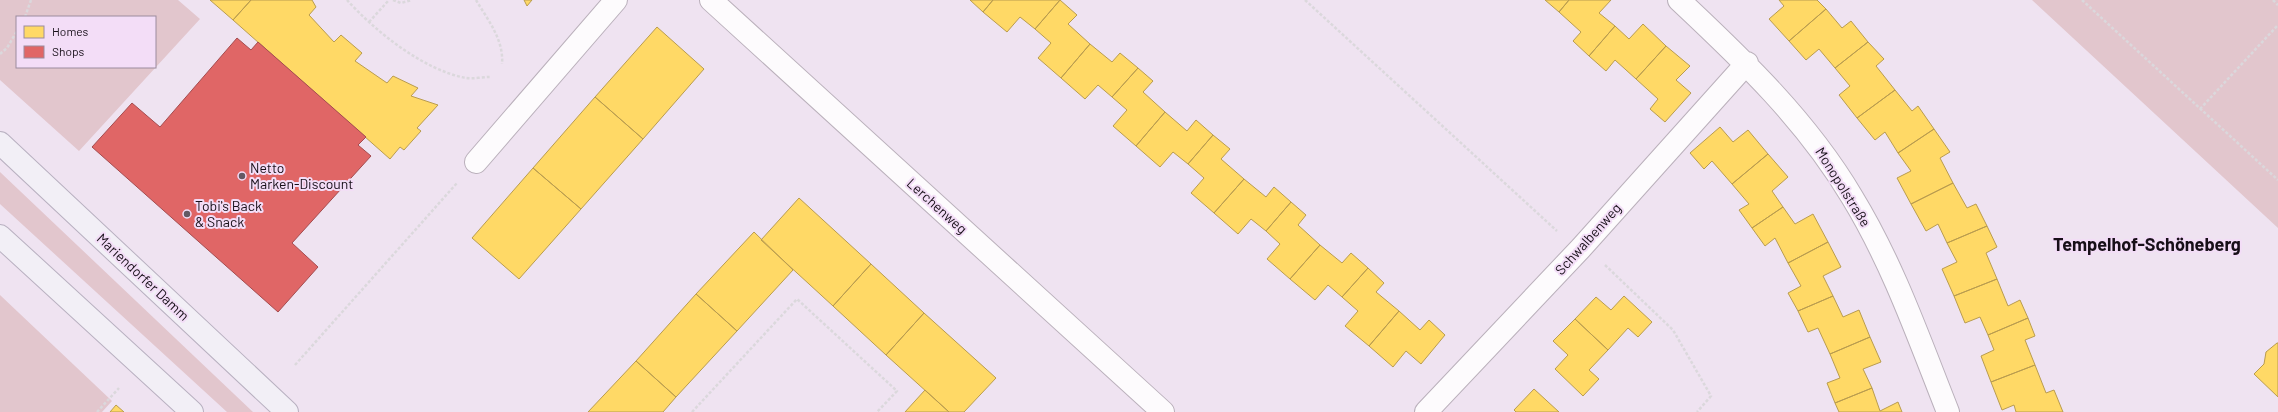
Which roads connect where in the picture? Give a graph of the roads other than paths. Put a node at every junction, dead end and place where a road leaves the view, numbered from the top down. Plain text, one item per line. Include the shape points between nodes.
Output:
1 (616, 0) edge
2 (711, 0) edge
3 (1679, 0) edge
4 (1747, 63) junction
5 (0, 143) edge
6 (476, 162) road end
7 (0, 236) edge
8 (192, 412) edge
9 (287, 412) edge
10 (1162, 412) edge
11 (1426, 412) edge
12 (1948, 412) edge

1 - 6 street
2 - 10 street, Lerchenweg
3 - 4 street, Monopolstraße
4 - 11 street, Schwalbenweg via 1581,248
4 - 12 street, Monopolstraße via 1804,127 1852,196 1886,259
5 - 9 main road, Mariendorfer Damm
7 - 8 main road

